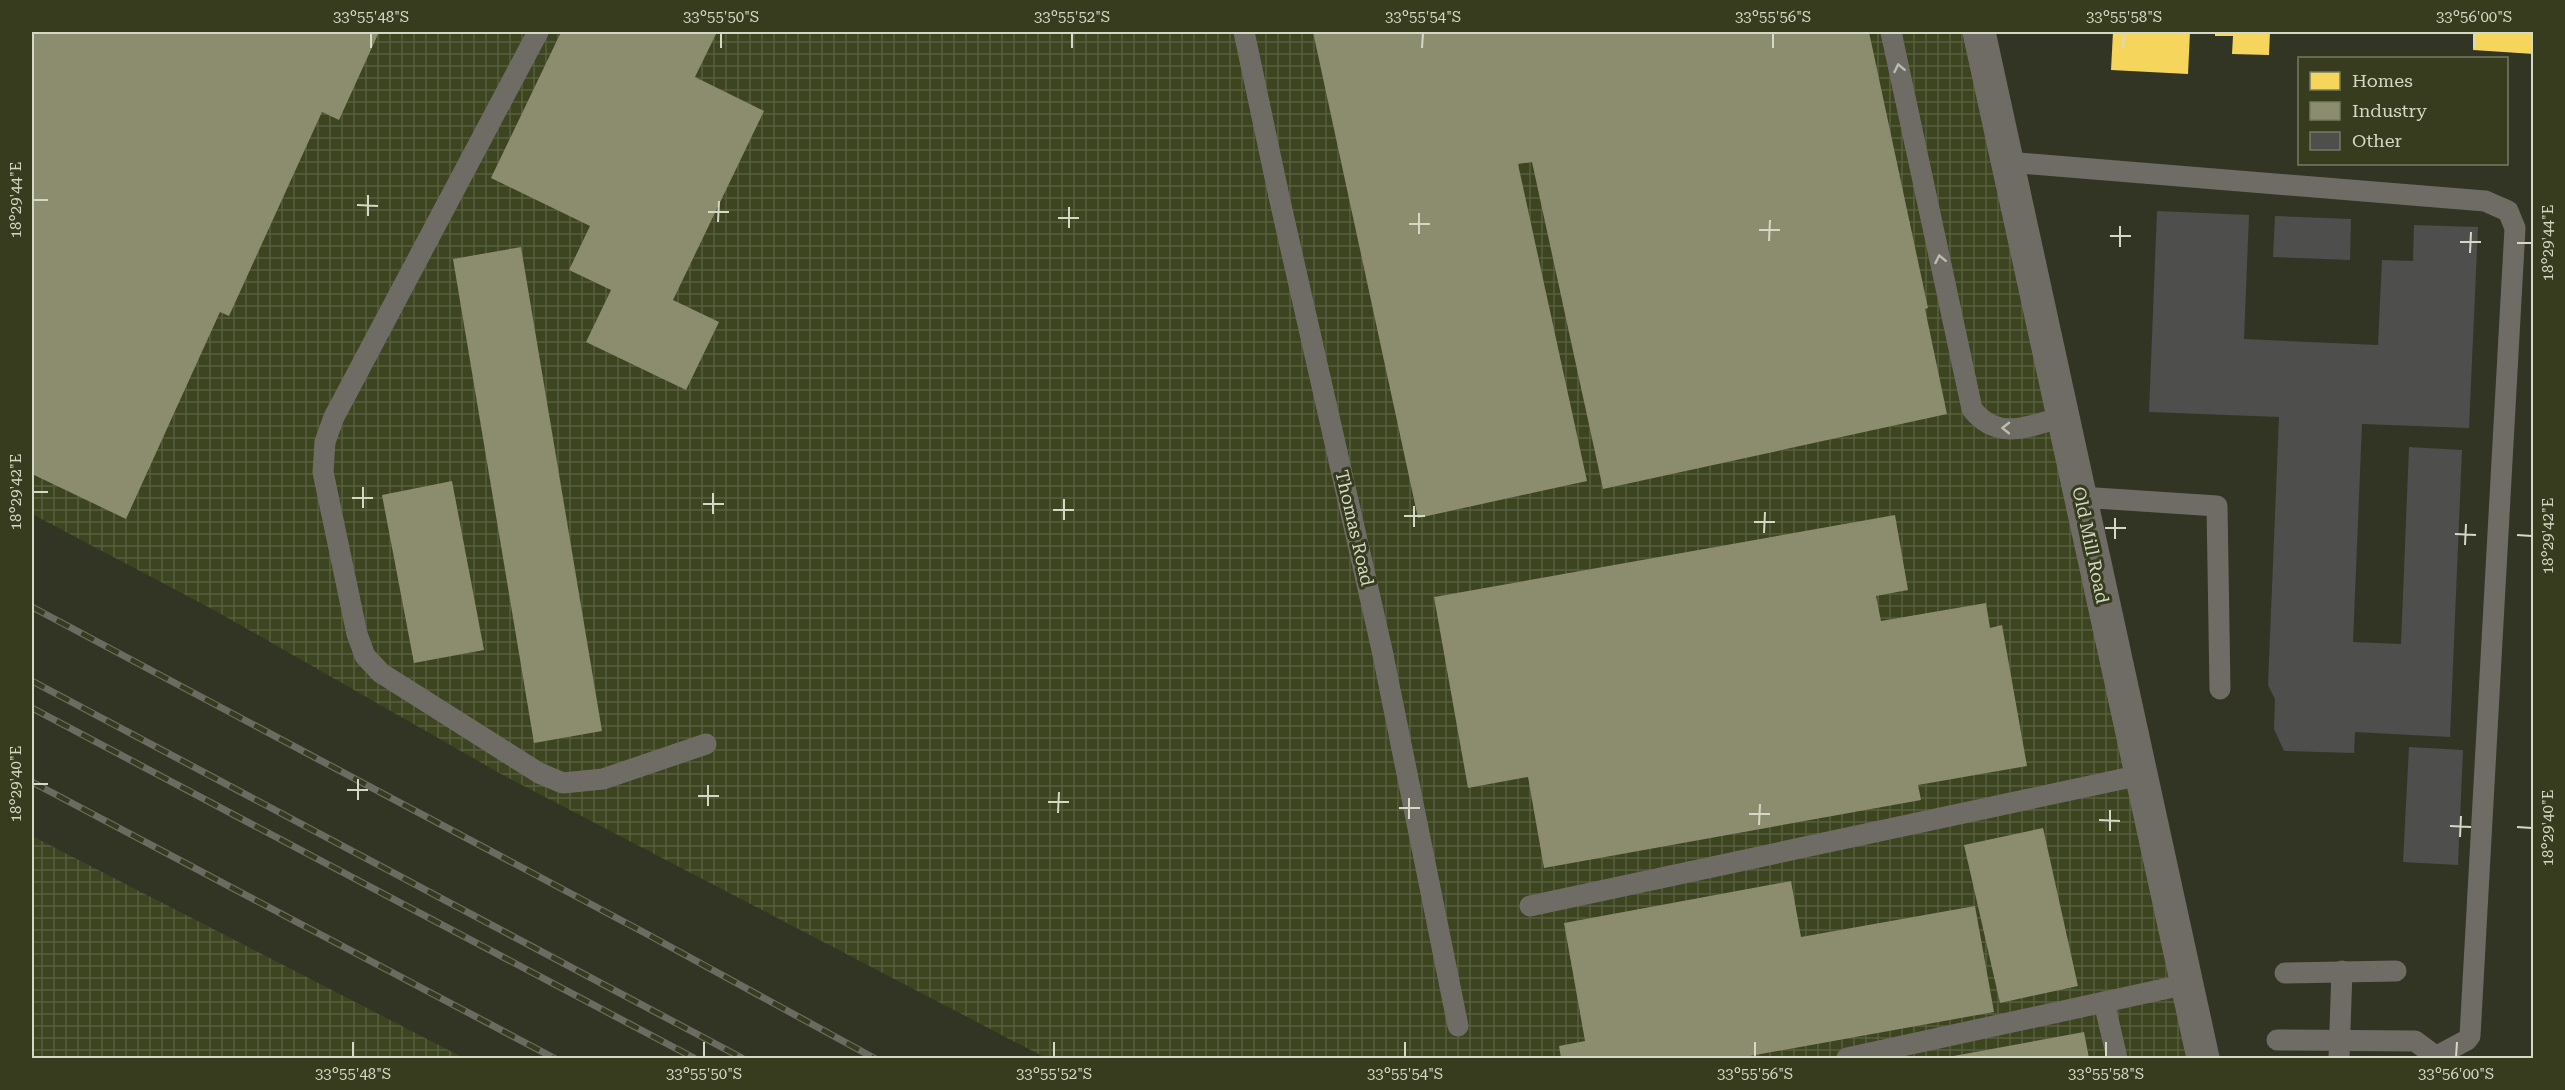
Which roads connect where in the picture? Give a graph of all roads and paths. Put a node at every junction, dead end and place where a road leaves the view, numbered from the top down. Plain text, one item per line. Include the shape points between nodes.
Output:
1 (538, 32) edge
2 (1244, 32) edge
3 (1891, 32) edge
4 (1979, 32) edge
5 (2007, 162) junction
6 (2063, 417) junction
7 (2080, 497) junction
8 (2220, 689) dead end
9 (706, 744) dead end
10 (2141, 775) junction
11 (1530, 906) dead end
12 (2342, 971) junction
13 (2396, 971) dead end
14 (2285, 973) dead end
15 (2187, 984) junction
16 (2104, 1002) junction
17 (1458, 1026) dead end
18 (2277, 1040) dead end
19 (2339, 1049) edge
20 (2438, 1057) edge
21 (1847, 1059) edge
22 (2117, 1059) edge
23 (2203, 1059) edge

1 - 9 lane via 334,417 325,442 324,472 357,634 365,656 381,673 539,773 563,783 603,779
2 - 17 lane, Thomas Road via 1382,650
6 -> 3 lane via 2006,430 1983,422 1972,409
4 - 5 street, Old Mill Road
5 - 6 street, Old Mill Road
5 - 20 lane via 2485,201 2508,211 2515,228 2470,1036
6 - 7 street, Old Mill Road
7 - 8 lane via 2217,506
7 - 10 street, Old Mill Road
10 - 11 lane
10 - 15 street, Old Mill Road
12 - 13 lane
12 - 14 lane
12 - 19 lane
15 - 16 lane
15 - 23 street, Old Mill Road
16 - 21 lane
16 - 22 lane
18 - 19 lane
19 - 20 lane via 2415,1041

